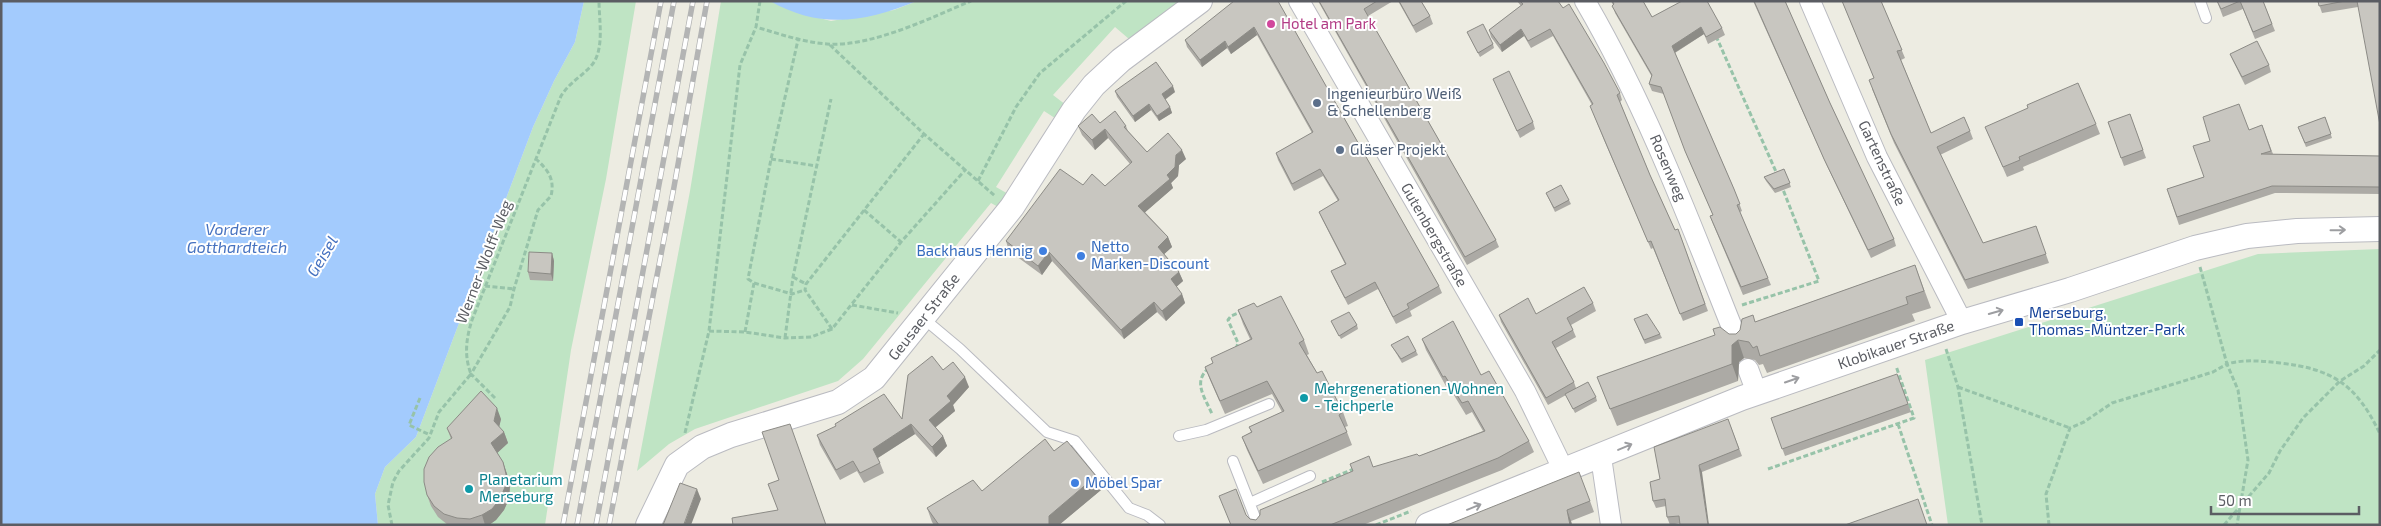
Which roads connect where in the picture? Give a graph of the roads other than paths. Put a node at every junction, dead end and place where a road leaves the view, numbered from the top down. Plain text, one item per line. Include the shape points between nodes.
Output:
1 (1200, 1) edge
2 (1299, 1) edge
3 (1585, 1) edge
4 (1810, 1) edge
5 (2200, 1) edge
6 (2206, 18) dead end
7 (2380, 229) edge
8 (922, 318) junction
9 (1962, 322) junction
10 (1737, 340) edge
11 (1748, 369) dead end
12 (1757, 393) junction
13 (1269, 404) edge
14 (1179, 436) dead end
15 (1601, 457) junction
16 (1234, 461) dead end
17 (1564, 471) junction
18 (1310, 476) dead end
19 (1250, 503) junction
20 (648, 525) edge
21 (1160, 525) edge
22 (1258, 525) edge
23 (1428, 525) edge
24 (1611, 525) edge

1 - 8 street, Geusaer Straße via 1121,60 1094,85 1074,110 1012,207
2 - 17 street, Gutenbergstraße via 1525,391
3 - 10 street, Rosenweg via 1641,105
4 - 9 street, Gartenstraße via 1877,157
5 - 6 lane
9 -> 7 street, Klobikauer Straße via 2070,290 2202,260 2246,236
8 - 20 street, Geusaer Straße via 891,361 874,378 838,402 702,447 677,466
8 - 21 lane via 960,349 1048,432 1075,441 1129,508 1147,514
12 -> 9 street, Klobikauer Straße
11 - 12 street
15 -> 12 street, Klobikauer Straße
13 - 14 lane
15 - 17 street, Klobikauer Straße
15 - 24 street
16 - 19 lane
23 -> 17 street, Klobikauer Straße
18 - 19 lane
19 - 22 lane

